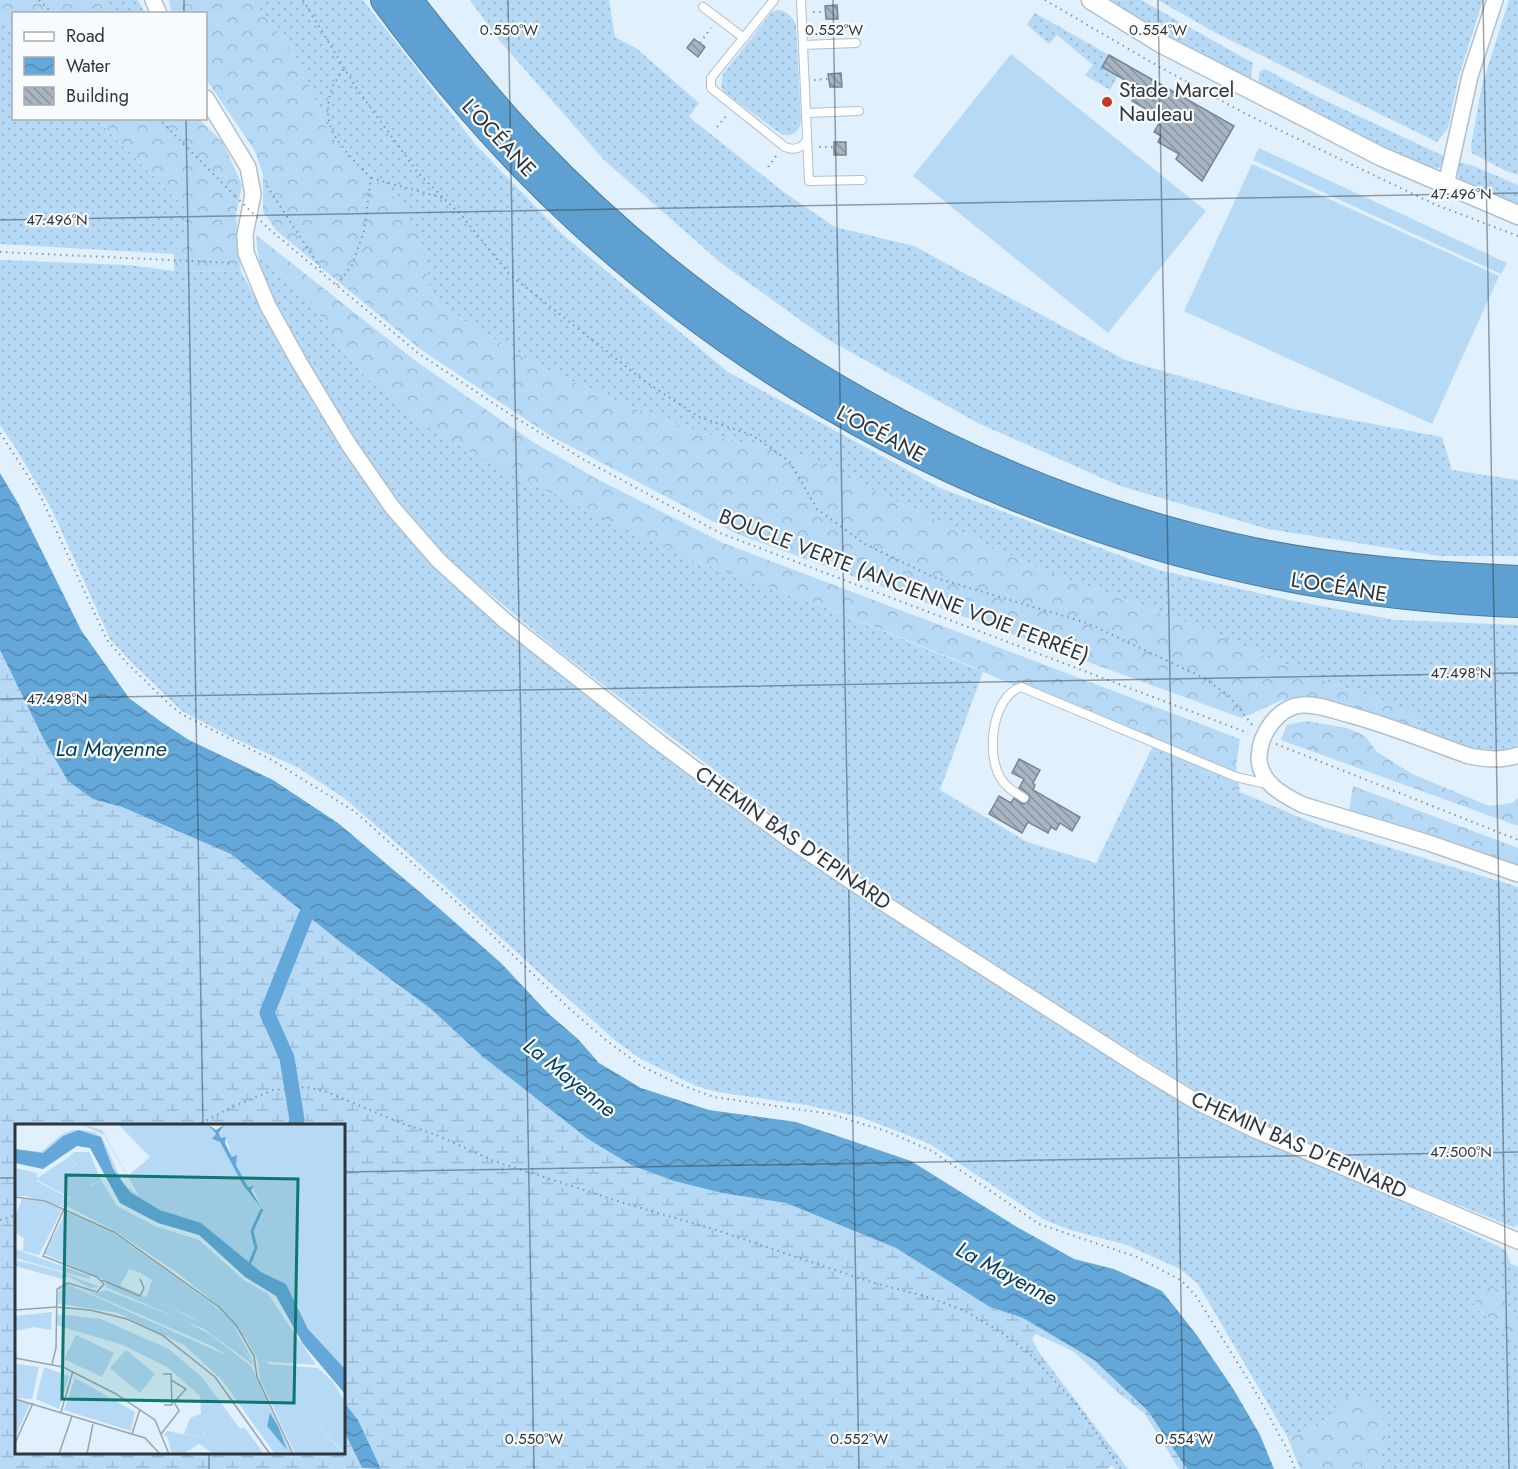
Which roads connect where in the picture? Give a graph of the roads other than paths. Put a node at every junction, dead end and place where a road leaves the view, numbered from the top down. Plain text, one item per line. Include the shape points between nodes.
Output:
1 (384, 0) edge
2 (410, 0) edge
3 (774, 0) edge
4 (801, 0) edge
5 (1091, 0) edge
6 (1495, 0) edge
7 (703, 7) dead end
8 (744, 38) junction
9 (856, 43) dead end
10 (803, 45) junction
11 (207, 100) edge
12 (859, 111) dead end
13 (806, 113) junction
14 (807, 138) junction
15 (862, 180) dead end
16 (1446, 185) junction
17 (1518, 215) edge
18 (1518, 579) edge
19 (1518, 604) edge
20 (1518, 755) edge
21 (1270, 784) junction
22 (1024, 798) dead end
23 (1518, 874) edge
24 (1518, 1241) edge

1 - 19 highway, L’OCÉANE via 481,121 605,244 731,344 870,429 1030,504 1099,530 1203,560 1343,588
2 - 18 highway, L’OCÉANE via 507,119 609,221 738,323 885,414 1035,484 1197,537 1253,551 1363,568
3 - 8 lane
4 - 10 lane
5 - 16 street via 1162,44 1240,85
6 - 16 street via 1470,76
7 - 8 lane
8 - 14 lane via 711,78 713,91 789,149 804,145
9 - 10 lane
10 - 13 lane
11 - 24 street, CHEMIN BAS D'EPINARD via 243,156 251,178 252,202 244,235 246,253 268,306 299,362 392,507 439,561 503,619 790,840 1141,1068 1197,1102 1253,1129
12 - 13 lane
13 - 14 lane
14 - 15 lane via 809,181
16 - 17 street
20 - 21 street via 1489,760 1469,756 1315,705 1290,707 1275,718 1263,739 1259,758
21 - 22 lane via 1236,777 1021,687 1004,697 994,739 998,775 1005,786
21 - 23 street via 1303,805

